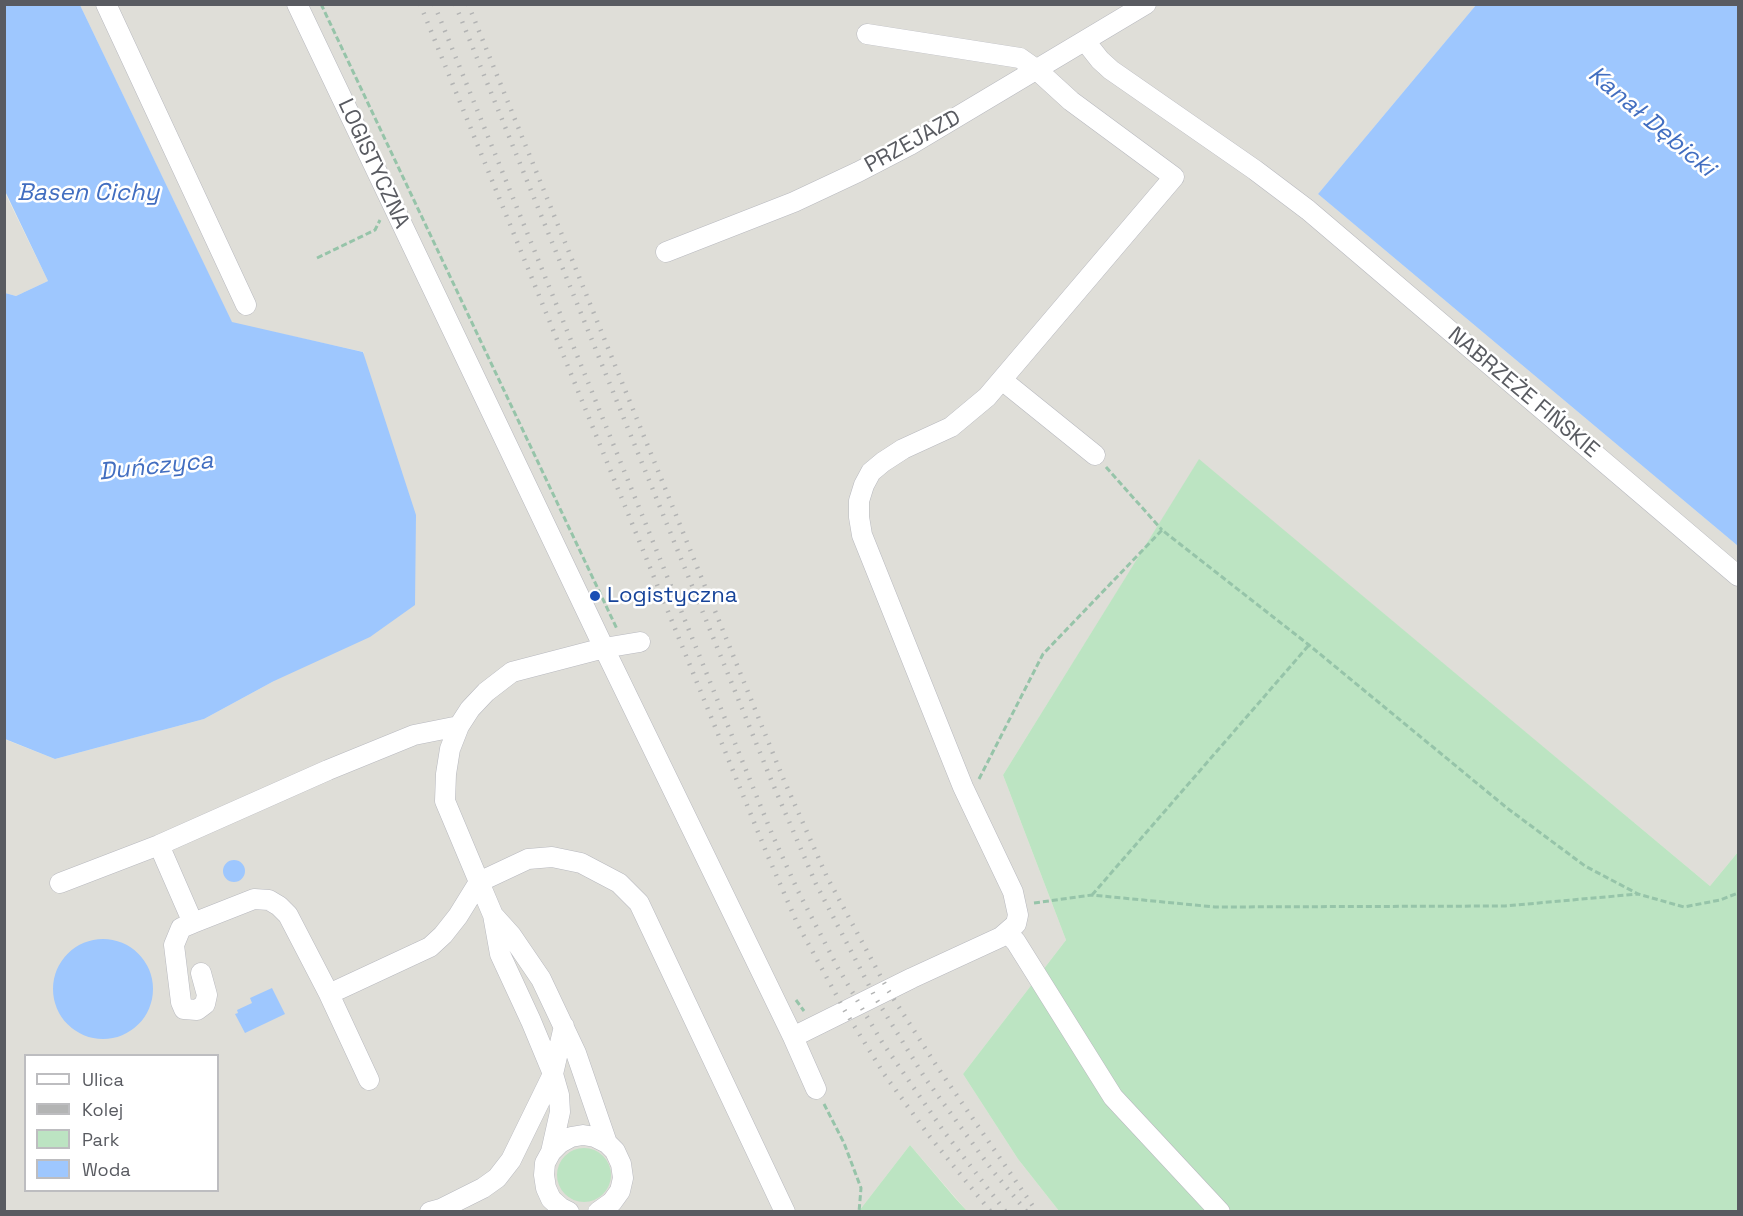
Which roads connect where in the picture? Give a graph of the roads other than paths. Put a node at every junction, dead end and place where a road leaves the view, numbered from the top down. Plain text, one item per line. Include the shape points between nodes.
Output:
1 (106, 4) edge
2 (297, 4) edge
3 (1146, 4) edge
4 (867, 34) dead end
5 (1085, 41) junction
6 (1037, 70) junction
7 (666, 252) dead end
8 (246, 305) dead end
9 (1002, 380) junction
10 (1095, 455) road end
11 (1738, 576) edge
12 (622, 644) junction
13 (459, 726) junction
14 (159, 845) junction
15 (479, 882) junction
16 (60, 883) dead end
17 (494, 915) junction
18 (193, 923) junction
19 (1008, 933) junction
20 (201, 973) dead end
21 (329, 994) junction
22 (564, 1026) junction
23 (793, 1036) junction
24 (553, 1074) junction
25 (369, 1080) dead end
26 (816, 1089) road end
27 (607, 1143) junction
28 (551, 1152) junction
29 (600, 1211) edge
30 (430, 1212) edge
31 (569, 1212) edge
32 (785, 1212) edge
33 (1220, 1212) edge

1 - 8 street
2 - 12 street, LOGISTYCZNA
3 - 5 street, PRZEJAZD
4 - 6 street via 1020,58
5 - 6 street, PRZEJAZD
5 - 11 street, NABRZEŻE FIŃSKIE via 1111,70 1308,210
6 - 7 street, PRZEJAZD via 858,172 794,202
6 - 9 street via 1174,177
9 - 10 street
9 - 19 street via 951,427 903,449 871,472 859,501 859,517 873,566 968,799 1013,892 1018,915
12 - 13 street via 512,672 486,692
12 - 23 street, LOGISTYCZNA
13 - 14 street via 414,735
13 - 15 street via 450,749 445,801
14 - 16 street
14 - 18 street
15 - 17 street
15 - 21 street via 458,916 430,947
15 - 32 street via 528,860 552,857 581,862 630,892 639,903
17 - 22 street via 541,979
17 - 24 street via 500,954
18 - 20 street via 181,928 174,945 184,1009 197,1010 205,1004 207,995
18 - 21 street via 254,899 268,900 288,915
19 - 23 street
19 - 33 street via 1097,1076
21 - 25 street
22 - 24 street
22 - 27 street
23 - 26 street, LOGISTYCZNA
24 - 28 street via 560,1112
24 - 30 street via 511,1160 496,1178
27 - 28 street via 583,1135 565,1140
27 - 29 street via 621,1164 623,1178 620,1191
28 - 31 street via 545,1163 546,1188 551,1199

